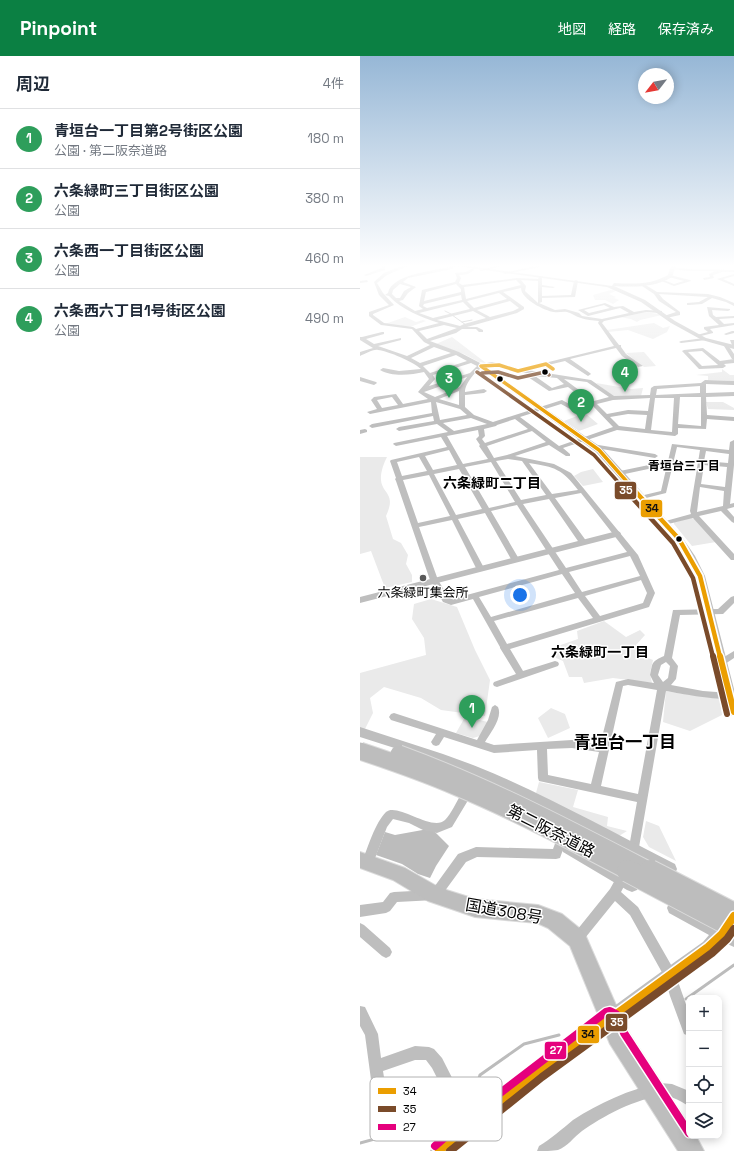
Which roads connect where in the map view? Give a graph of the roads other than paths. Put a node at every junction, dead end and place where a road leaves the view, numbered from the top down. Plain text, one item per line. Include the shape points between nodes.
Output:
1 (371, 316) edge
2 (420, 316) edge
3 (452, 316) edge
4 (484, 316) edge
5 (495, 316) edge
6 (501, 316) edge
7 (580, 316) edge
8 (619, 316) edge
9 (670, 316) edge
10 (711, 316) edge
11 (727, 316) edge
12 (666, 317) joint
13 (715, 318) junction
14 (489, 319) junction
15 (602, 320) junction
16 (507, 321) dead end
17 (460, 322) dead end
18 (494, 323) dead end
19 (734, 324) edge
20 (430, 326) junction
21 (723, 326) junction
22 (463, 327) junction
23 (416, 330) junction
24 (440, 331) dead end
25 (481, 331) dead end
26 (734, 332) edge
27 (382, 333) dead end
28 (726, 334) dead end
29 (699, 336) junction
30 (361, 339) edge
31 (399, 339) dead end
32 (704, 339) junction
33 (426, 341) junction
34 (734, 341) edge
35 (681, 342) dead end
36 (434, 345) junction
37 (619, 346) junction
38 (726, 346) junction
39 (734, 346) edge
40 (375, 347) junction
41 (360, 354) edge
42 (457, 354) junction
43 (407, 358) junction
44 (734, 358) edge
45 (566, 359) junction
46 (472, 361) junction
47 (734, 361) edge
48 (719, 363) junction
49 (403, 365) dead end
50 (420, 365) junction
51 (481, 366) junction
52 (640, 366) dead end
53 (383, 370) dead end
54 (518, 371) junction
55 (413, 372) junction
56 (426, 373) junction
57 (472, 374) junction
58 (536, 374) junction
59 (588, 374) dead end
60 (360, 378) edge
61 (558, 378) junction
62 (734, 382) edge
63 (374, 383) dead end
64 (703, 384) junction
65 (568, 385) junction
66 (424, 389) junction
67 (462, 391) junction
68 (484, 391) dead end
69 (734, 394) edge
70 (704, 395) junction
71 (677, 396) junction
72 (652, 397) junction
73 (613, 398) junction
74 (433, 399) junction
75 (593, 403) junction
76 (401, 406) junction
77 (462, 408) junction
78 (540, 409) junction
79 (380, 410) junction
80 (370, 412) dead end
81 (650, 413) junction
82 (435, 414) junction
83 (472, 416) junction
84 (606, 416) junction
85 (516, 417) junction
86 (705, 417) junction
87 (734, 419) edge
88 (438, 422) junction
89 (494, 425) junction
90 (372, 426) dead end
91 (677, 426) junction
92 (481, 428) junction
93 (618, 428) junction
94 (399, 429) dead end
95 (533, 429) junction
96 (648, 431) junction
97 (452, 433) junction
98 (444, 435) junction
99 (583, 439) junction
100 (551, 442) junction
101 (733, 442) edge
102 (396, 444) dead end
103 (638, 444) dead end
104 (482, 446) junction
105 (592, 446) junction
106 (451, 448) junction
107 (558, 448) junction
108 (703, 449) junction
109 (634, 452) junction
110 (731, 452) junction
111 (421, 454) junction
112 (568, 455) dead end
113 (655, 456) dead end
114 (508, 457) junction
115 (491, 461) junction
116 (525, 461) junction
117 (670, 462) junction
118 (701, 463) junction
119 (731, 465) junction
120 (462, 467) junction
121 (431, 473) junction
122 (620, 473) junction
123 (398, 479) junction
124 (697, 485) junction
125 (728, 488) junction
126 (582, 491) junction
127 (551, 496) junction
128 (642, 497) junction
129 (520, 504) junction
130 (734, 505) edge
131 (724, 508) junction
132 (488, 511) junction
133 (695, 515) junction
134 (455, 518) junction
135 (734, 521) edge
136 (664, 522) junction
137 (416, 526) junction
138 (617, 534) junction
139 (583, 542) junction
140 (549, 550) junction
141 (631, 553) junction
142 (734, 558) edge
143 (515, 559) junction
144 (480, 568) junction
145 (564, 571) junction
146 (644, 577) junction
147 (434, 580) junction
148 (581, 595) junction
149 (475, 596) junction
150 (734, 599) edge
151 (360, 600) edge
152 (710, 613) junction
153 (489, 620) junction
154 (598, 620) junction
155 (504, 648) junction
156 (734, 654) edge
157 (668, 658) junction
158 (722, 662) junction
159 (555, 664) dead end
160 (521, 675) junction
161 (497, 684) dead end
162 (662, 688) junction
163 (730, 696) junction
164 (495, 709) dead end
165 (734, 712) edge
166 (394, 717) dead end
167 (360, 732) edge
168 (442, 732) junction
169 (360, 742) edge
170 (436, 742) dead end
171 (479, 744) junction
172 (542, 746) junction
173 (603, 749) junction
174 (360, 752) edge
175 (360, 760) edge
176 (595, 789) junction
177 (465, 797) junction
178 (643, 799) junction
179 (560, 844) junction
180 (634, 850) junction
181 (364, 861) edge
182 (622, 880) junction
183 (614, 893) junction
184 (435, 895) junction
185 (734, 902) edge
186 (360, 911) edge
187 (734, 915) edge
188 (360, 928) edge
189 (730, 934) edge
190 (577, 939) junction
191 (386, 952) dead end
192 (670, 974) junction
193 (360, 1012) edge
194 (610, 1018) junction
195 (686, 1021) edge
196 (376, 1067) junction
197 (377, 1077) edge
198 (444, 1077) edge
199 (654, 1090) junction
200 (686, 1097) edge
201 (502, 1100) edge
202 (451, 1141) edge
203 (439, 1151) edge
204 (544, 1151) edge
205 (692, 1151) edge

1 - 23 street via 383,324
2 - 20 street
3 - 20 street
4 - 14 street
5 - 14 street
6 - 16 street
7 - 15 street
8 - 15 street
9 - 12 street
10 - 13 street
11 - 13 street
12 - 29 street
13 - 21 street
14 - 18 street
14 - 22 street
15 - 37 street via 600,323
17 - 22 street
19 - 21 street
20 - 22 street via 442,324
20 - 23 street
20 - 24 street
21 - 29 street via 706,328 711,332
22 - 25 street via 477,328
22 - 33 street
23 - 33 street
26 - 28 street
27 - 30 street
29 - 32 street
30 - 40 street
31 - 40 street
32 - 35 street
32 - 38 street
33 - 36 street
34 - 39 street
36 - 42 street
36 - 43 street
37 - 45 street
37 - 52 street via 624,355
38 - 39 street
38 - 44 street
40 - 41 street
40 - 43 street
42 - 46 street
42 - 50 street
43 - 50 street
45 - 54 street
45 - 59 street
46 - 51 street
46 - 56 street
47 - 48 street
48 - 48 street via 723,366 701,368 684,351 704,349
49 - 55 street
50 - 56 street
51 - 54 street via 499,365
51 - 57 street
51 - 78 street
53 - 55 street
54 - 58 street
55 - 56 street
56 - 66 street via 432,379
57 - 66 street
57 - 67 street
58 - 61 street
58 - 65 street via 530,376 551,390
60 - 63 street
61 - 65 street
61 - 73 street via 589,381
62 - 64 street
64 - 70 street
64 - 72 street via 654,388
65 - 75 street
66 - 74 street via 422,394
67 - 68 street
67 - 74 street
67 - 77 street
69 - 70 street
70 - 71 street
70 - 86 street
71 - 72 street
71 - 91 street
72 - 73 street
72 - 81 street
73 - 75 street
74 - 76 street
74 - 77 street
74 - 82 street
75 - 78 street via 572,408 562,402
75 - 84 street
76 - 79 street
76 - 79 street via 394,395 376,398 374,400
77 - 83 street
78 - 85 street
78 - 99 street
79 - 80 street
81 - 84 street via 628,412
81 - 96 street
82 - 88 street
82 - 90 street
83 - 88 street
83 - 89 street
84 - 93 street
85 - 89 street
85 - 95 street
86 - 87 street
86 - 91 street via 704,428
88 - 94 street
88 - 97 street
89 - 92 street
91 - 96 street via 675,434
92 - 97 street
92 - 104 street via 482,436 478,440
93 - 96 street
93 - 99 street
95 - 100 street
95 - 104 street
97 - 98 street
98 - 102 street
98 - 106 street
99 - 105 street
99 - 107 street
100 - 107 street
100 - 114 street
101 - 110 street
103 - 109 street
104 - 115 street
105 - 109 street
105 - 122 street
106 - 111 street
106 - 120 street
107 - 112 street
108 - 110 street
108 - 117 street via 674,445
108 - 118 street
109 - 113 street
110 - 119 street
111 - 121 street
111 - 123 street via 393,461
114 - 115 street
114 - 116 street
115 - 120 street
115 - 129 street
116 - 126 street via 566,471
116 - 127 street
117 - 122 street
117 - 128 street via 664,492
118 - 119 street
118 - 124 street
119 - 125 street
120 - 121 street
120 - 132 street
121 - 123 street
121 - 134 street
122 - 128 street
123 - 137 street
124 - 125 street
124 - 133 street via 692,511
125 - 131 street
126 - 127 street
126 - 138 street
127 - 129 street
127 - 139 street
128 - 136 street
129 - 132 street
129 - 140 street
130 - 131 street
131 - 133 street
131 - 135 street
132 - 134 street
132 - 143 street
133 - 136 street
133 - 142 street
134 - 137 street
134 - 144 street
136 - 152 street via 692,560 700,576
137 - 147 street
138 - 139 street
138 - 141 street
139 - 140 street
140 - 143 street
140 - 145 street
141 - 145 street
141 - 146 street
143 - 144 street
144 - 147 street
145 - 148 street
145 - 149 street
146 - 148 street
146 - 154 street via 651,593 646,605
147 - 149 street via 446,600 451,602
147 - 151 street
148 - 153 street
148 - 154 street
149 - 153 street
150 - 152 street via 720,612
152 - 157 street via 676,612
152 - 158 street
153 - 155 street
154 - 155 street
155 - 160 street
156 - 158 street
157 - 162 street via 674,666 672,679
157 - 162 street via 657,663 654,675
158 - 163 street
159 - 160 street
160 - 161 street
162 - 163 street
162 - 173 street via 628,682 619,684
162 - 178 street
163 - 165 street
164 - 171 street via 493,720
166 - 168 street
167 - 180 street via 498,781
168 - 170 street
168 - 171 street
169 - 187 highway, 第二阪奈道路, bridge via 489,788
171 - 172 street via 494,748
172 - 173 street via 572,744
172 - 176 street via 543,778
173 - 176 street
174 - 189 highway, 第二阪奈道路, bridge via 431,775 528,818
175 - 177 street via 407,774
176 - 178 street
177 - 179 street
177 - 181 street via 448,824 437,828 391,814
178 - 180 street
179 - 182 street
179 - 184 street via 556,854 476,852 462,858
180 - 182 street
180 - 185 street
181 - 184 highway, 国道308号 via 399,874
182 - 183 street
182 - 189 street
183 - 190 street
183 - 192 street via 634,911
184 - 186 street via 394,897 386,907
184 - 190 highway, 国道308号 via 475,908 538,914 555,921
187 - 189 street
188 - 191 street
189 - 192 street
190 - 194 highway, 国道308号
192 - 194 street
192 - 195 street
193 - 196 street via 371,1034
194 - 199 highway, 国道308号 via 618,1036
194 - 201 street
196 - 197 street
196 - 198 street via 415,1053 429,1054
199 - 200 street via 670,1090
199 - 204 street via 583,1122
199 - 205 highway, 国道308号
202 - 203 street

